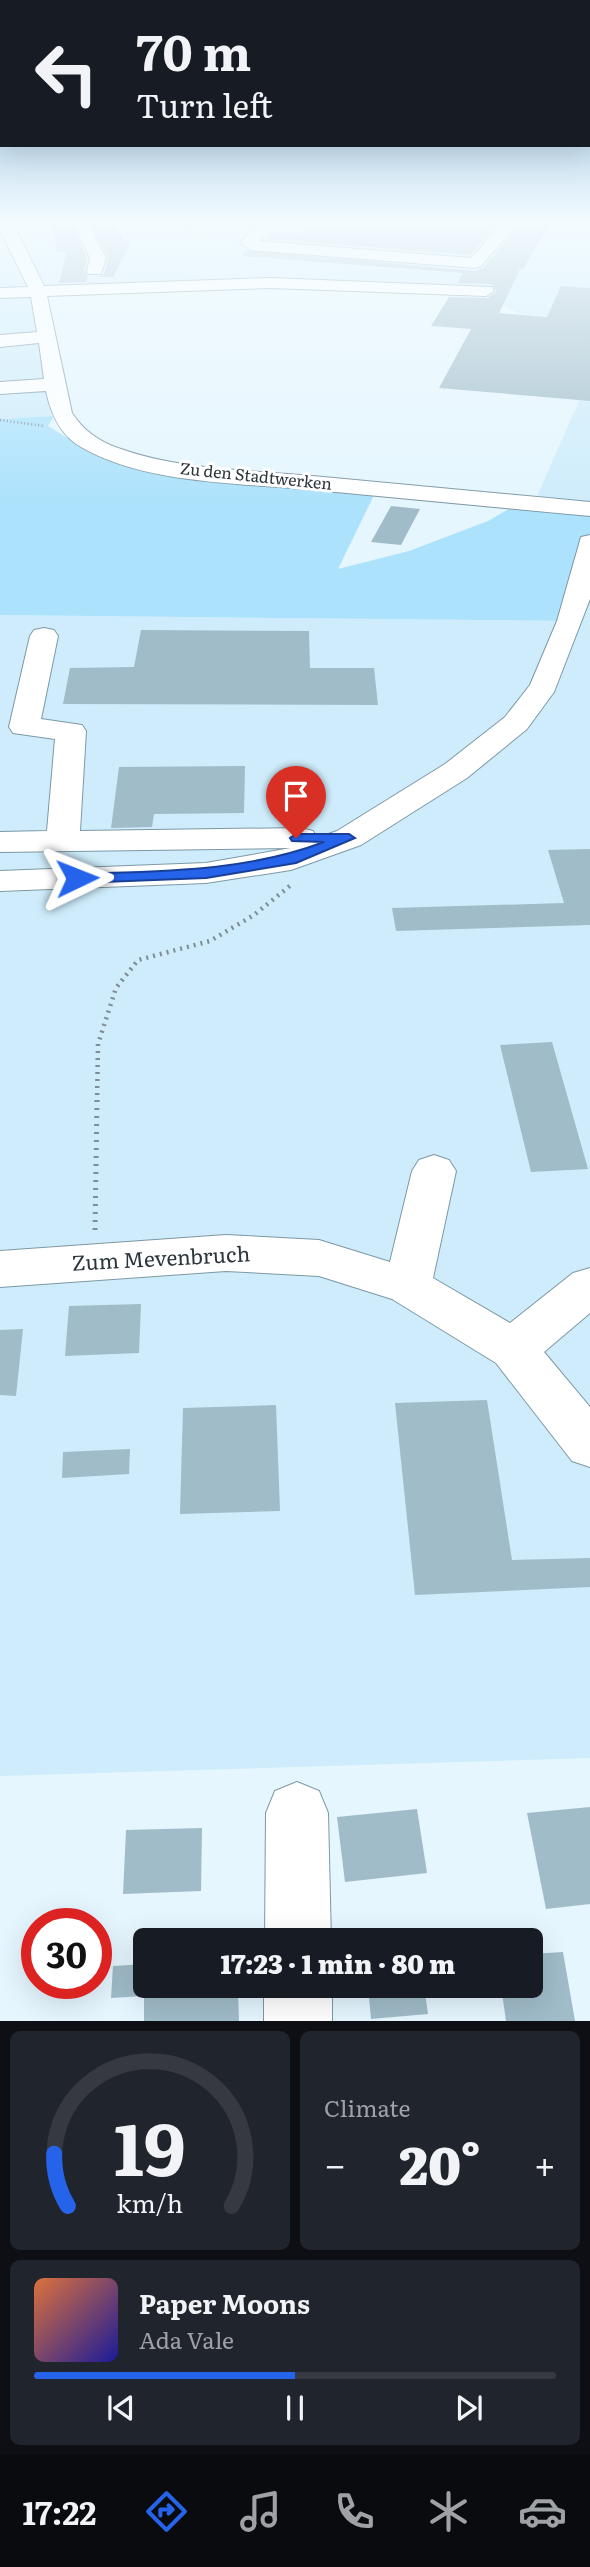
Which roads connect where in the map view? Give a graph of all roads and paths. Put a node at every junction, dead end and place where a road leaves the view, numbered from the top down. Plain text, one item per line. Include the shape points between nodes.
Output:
1 (42, 314) edge
2 (45, 337) junction
3 (0, 341) edge
4 (46, 385) junction
5 (0, 388) edge
6 (0, 419) edge
7 (590, 509) edge
8 (590, 542) edge
9 (44, 636) dead end
10 (349, 838) junction
11 (62, 841) junction
12 (0, 842) edge
13 (0, 881) edge
14 (296, 881) dead end
15 (434, 1171) dead end
16 (94, 1262) junction
17 (0, 1269) edge
18 (408, 1286) junction
19 (590, 1286) edge
20 (513, 1349) junction
21 (590, 1445) edge
22 (297, 1813) dead end
23 (298, 1928) edge
24 (298, 1998) edge
25 (298, 2021) edge

1 - 2 street, Zu den Stadtwerken
2 - 3 street
2 - 4 street, Zu den Stadtwerken
4 - 5 street
4 - 6 path via 40,410 46,426
4 - 7 street, Zu den Stadtwerken via 79,435 111,453 154,465
8 - 10 street via 570,621 544,687 516,723 456,771
9 - 11 street via 24,727 71,731
10 - 11 street
10 - 13 street via 291,860 206,873
11 - 12 street
14 - 16 path via 254,915 210,941 138,960 116,989 98,1044
15 - 18 street
16 - 17 street, Zum Mevenbruch
16 - 18 street, Zum Mevenbruch via 226,1253 319,1258
18 - 20 street, Zum Mevenbruch
19 - 20 street
20 - 21 street, Zum Mevenbruch
22 - 23 street
24 - 25 street

